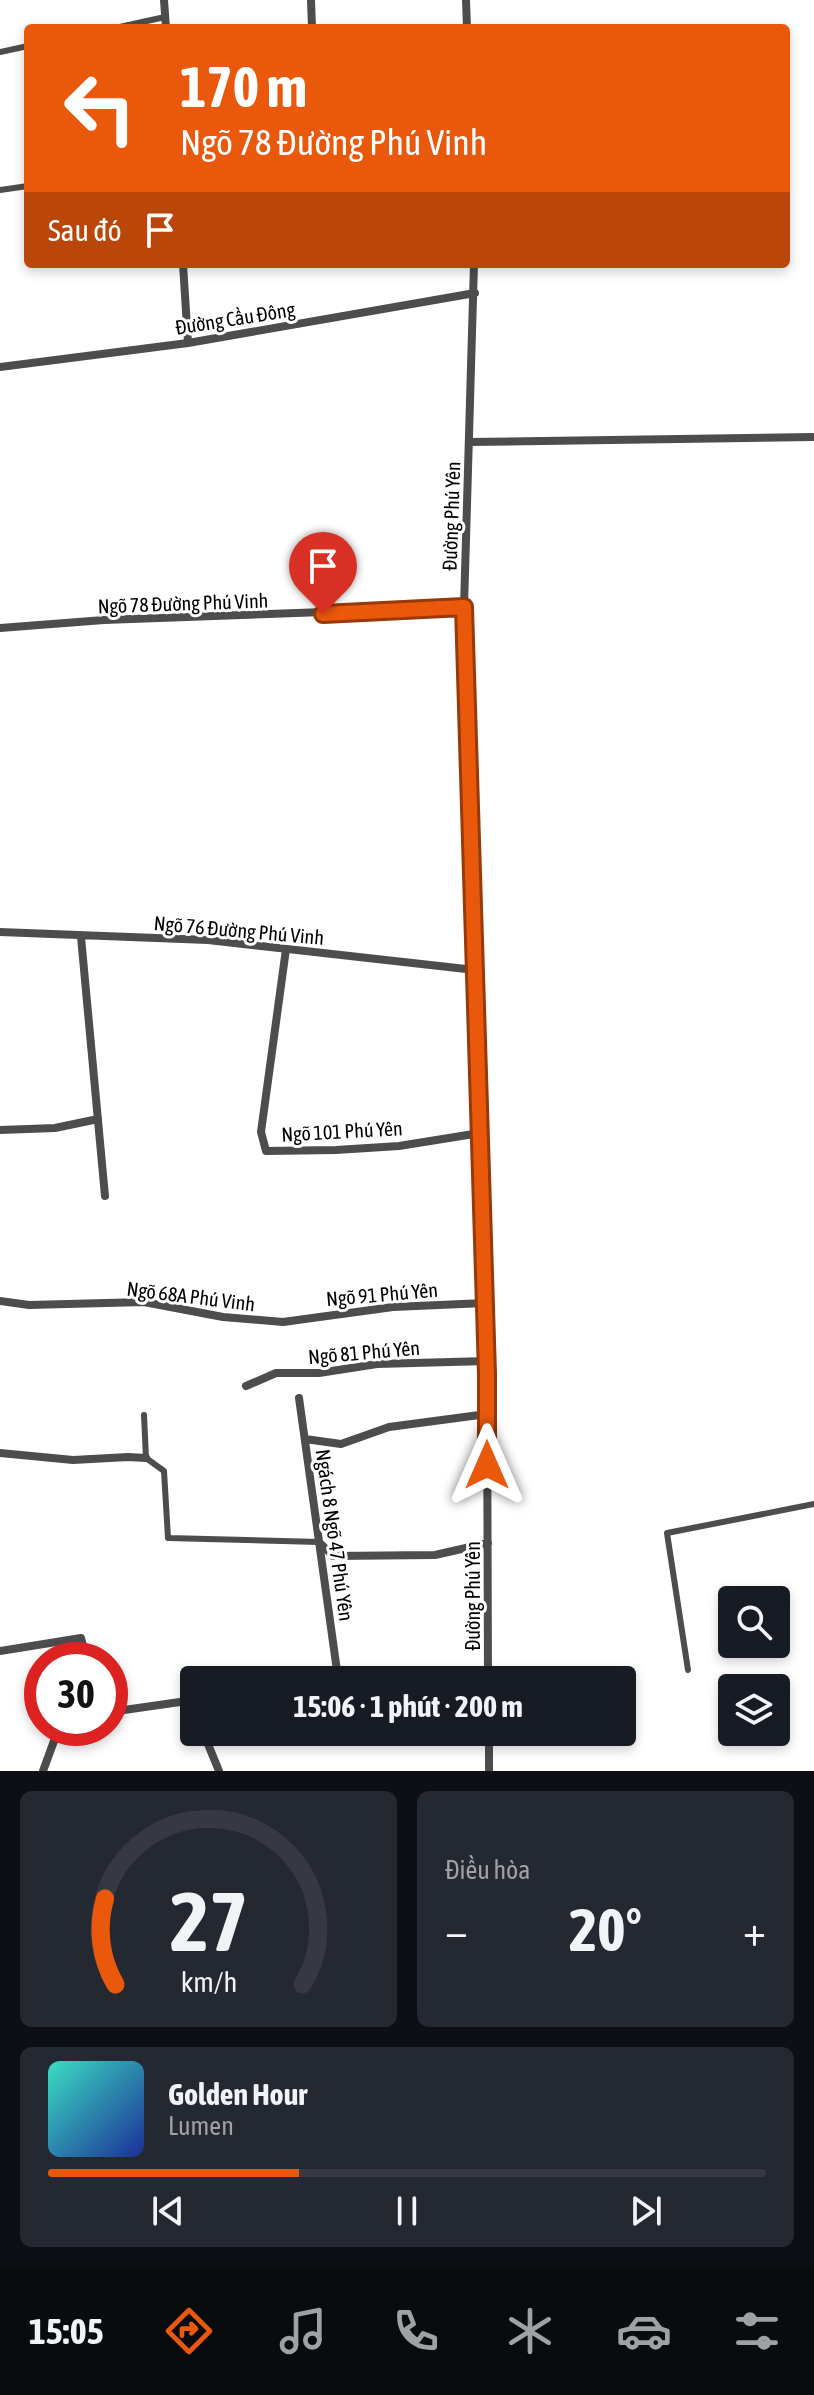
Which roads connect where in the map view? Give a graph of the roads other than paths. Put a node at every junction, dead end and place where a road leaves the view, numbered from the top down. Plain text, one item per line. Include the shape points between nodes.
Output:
1 (164, 0) edge
2 (311, 0) edge
3 (466, 0) edge
4 (165, 17) junction
5 (133, 24) edge
6 (166, 24) edge
7 (312, 24) edge
8 (467, 24) edge
9 (24, 47) edge
10 (0, 52) edge
11 (24, 187) edge
12 (0, 190) edge
13 (183, 268) edge
14 (474, 268) edge
15 (475, 293) junction
16 (188, 343) junction
17 (0, 367) edge
18 (814, 437) edge
19 (469, 442) junction
20 (464, 607) junction
21 (0, 628) edge
22 (0, 932) edge
23 (81, 937) junction
24 (286, 949) junction
25 (475, 970) junction
26 (98, 1119) junction
27 (0, 1130) edge
28 (480, 1133) junction
29 (105, 1196) dead end
30 (0, 1301) edge
31 (485, 1303) junction
32 (283, 1322) joint
33 (487, 1361) junction
34 (246, 1386) dead end
35 (299, 1398) dead end
36 (487, 1414) junction
37 (144, 1415) dead end
38 (305, 1439) junction
39 (0, 1453) edge
40 (146, 1458) junction
41 (814, 1504) edge
42 (319, 1542) junction
43 (488, 1543) junction
44 (56, 1642) edge
45 (82, 1642) edge
46 (24, 1647) edge
47 (0, 1651) edge
48 (336, 1666) edge
49 (488, 1666) edge
50 (688, 1670) dead end
51 (180, 1704) edge
52 (128, 1710) edge
53 (52, 1746) edge
54 (209, 1746) edge
55 (489, 1746) edge
56 (43, 1771) edge
57 (219, 1771) edge
58 (489, 1771) edge

1 - 4 street
2 - 7 street
3 - 8 street
4 - 5 lane
4 - 6 street
9 - 10 lane
11 - 12 lane
13 - 16 street
14 - 15 street, Đường Phú Yên
15 - 16 street, Đường Cầu Đông
15 - 19 street, Đường Phú Yên
16 - 17 street, Đường Cầu Đông
18 - 19 street
19 - 20 street, Đường Phú Yên
20 - 21 street, Ngõ 78 Đường Phú Vinh
20 - 25 street, Đường Phú Yên
22 - 23 street, Ngõ 76 Đường Phú Vinh
23 - 24 street, Ngõ 76 Đường Phú Vinh via 208,940
23 - 26 street
24 - 25 street, Ngõ 76 Đường Phú Vinh
24 - 28 street, Ngõ 101 Phú Yên via 261,1132 266,1151 399,1146
25 - 28 street, Đường Phú Yên
26 - 27 street via 55,1128
26 - 29 street
28 - 31 street, Đường Phú Yên
30 - 32 street, Ngõ 68A Phú Vinh via 144,1302
31 - 32 street, Ngõ 91 Phú Yên via 393,1307
31 - 33 street, Đường Phú Yên
33 - 34 street, Ngõ 81 Phú Yên via 276,1373
33 - 36 street, Đường Phú Yên
35 - 38 street, Ngách 8 Ngõ 47 Phú Yên
36 - 38 street via 389,1427 341,1444
36 - 43 street, Đường Phú Yên
37 - 40 lane
38 - 42 street, Ngách 8 Ngõ 47 Phú Yên
39 - 40 street via 73,1460
40 - 42 lane via 164,1471 168,1538
41 - 50 lane via 667,1533
42 - 43 street via 333,1556 377,1557 435,1555
42 - 48 street, Ngách 8 Ngõ 47 Phú Yên
43 - 49 street, Đường Phú Yên
44 - 45 street
46 - 47 street
51 - 52 street
53 - 56 street
54 - 57 street
55 - 58 street

